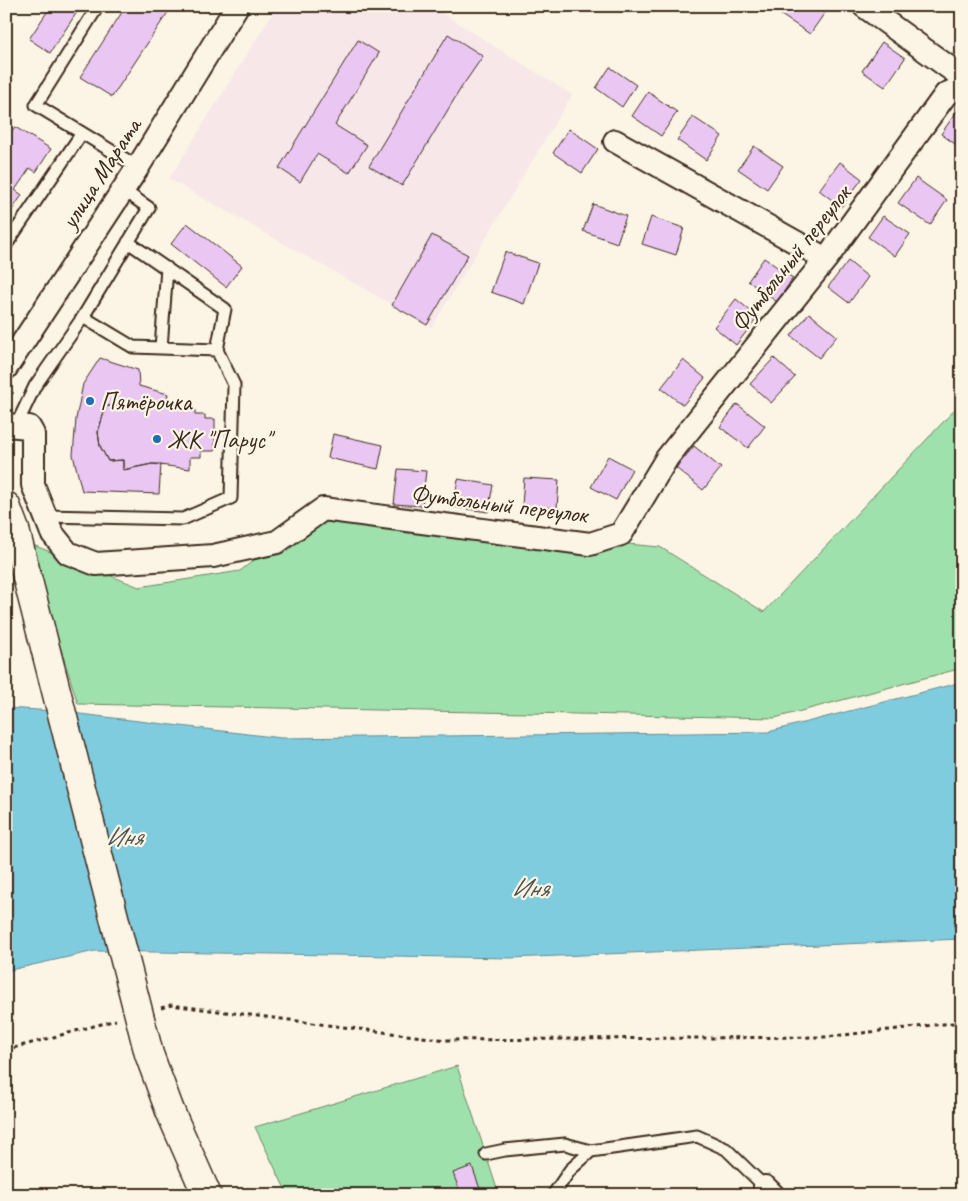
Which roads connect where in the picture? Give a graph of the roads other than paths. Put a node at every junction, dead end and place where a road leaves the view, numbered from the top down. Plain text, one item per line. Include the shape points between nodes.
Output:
1 (98, 6) edge
2 (238, 6) edge
3 (864, 6) edge
4 (962, 77) edge
5 (962, 87) edge
6 (82, 133) junction
7 (615, 141) dead end
8 (138, 167) junction
9 (123, 190) junction
10 (128, 242) junction
11 (6, 245) edge
12 (826, 259) junction
13 (167, 268) junction
14 (83, 317) junction
15 (161, 348) junction
16 (217, 350) junction
17 (6, 368) edge
18 (11, 425) edge
19 (45, 516) junction
20 (11, 518) edge
21 (591, 1151) junction
22 (486, 1154) dead end
23 (769, 1191) edge
24 (207, 1195) edge
25 (553, 1195) edge

1 - 6 lane via 36,105
2 - 8 street, улица Марата
3 - 4 street
5 - 12 street, Футбольный переулок via 946,94
6 - 8 lane
6 - 11 lane
7 - 12 street
8 - 9 street, улица Марата
9 - 10 lane via 149,208
9 - 17 street, улица Марата
10 - 13 lane
10 - 14 lane
12 - 19 street, Футбольный переулок via 667,458 620,534 590,544 323,509 277,542 214,556 96,564 68,553 52,533
13 - 15 lane
13 - 16 lane via 225,308
14 - 15 lane via 133,347
14 - 18 lane
15 - 16 lane
16 - 19 lane via 234,385 231,498 183,519
18 - 19 street, Футбольный переулок via 29,427 33,434 33,485
20 - 24 main road, bridge via 149,1054
21 - 22 lane via 565,1144
21 - 23 lane via 697,1136 726,1149
21 - 25 lane via 570,1170

